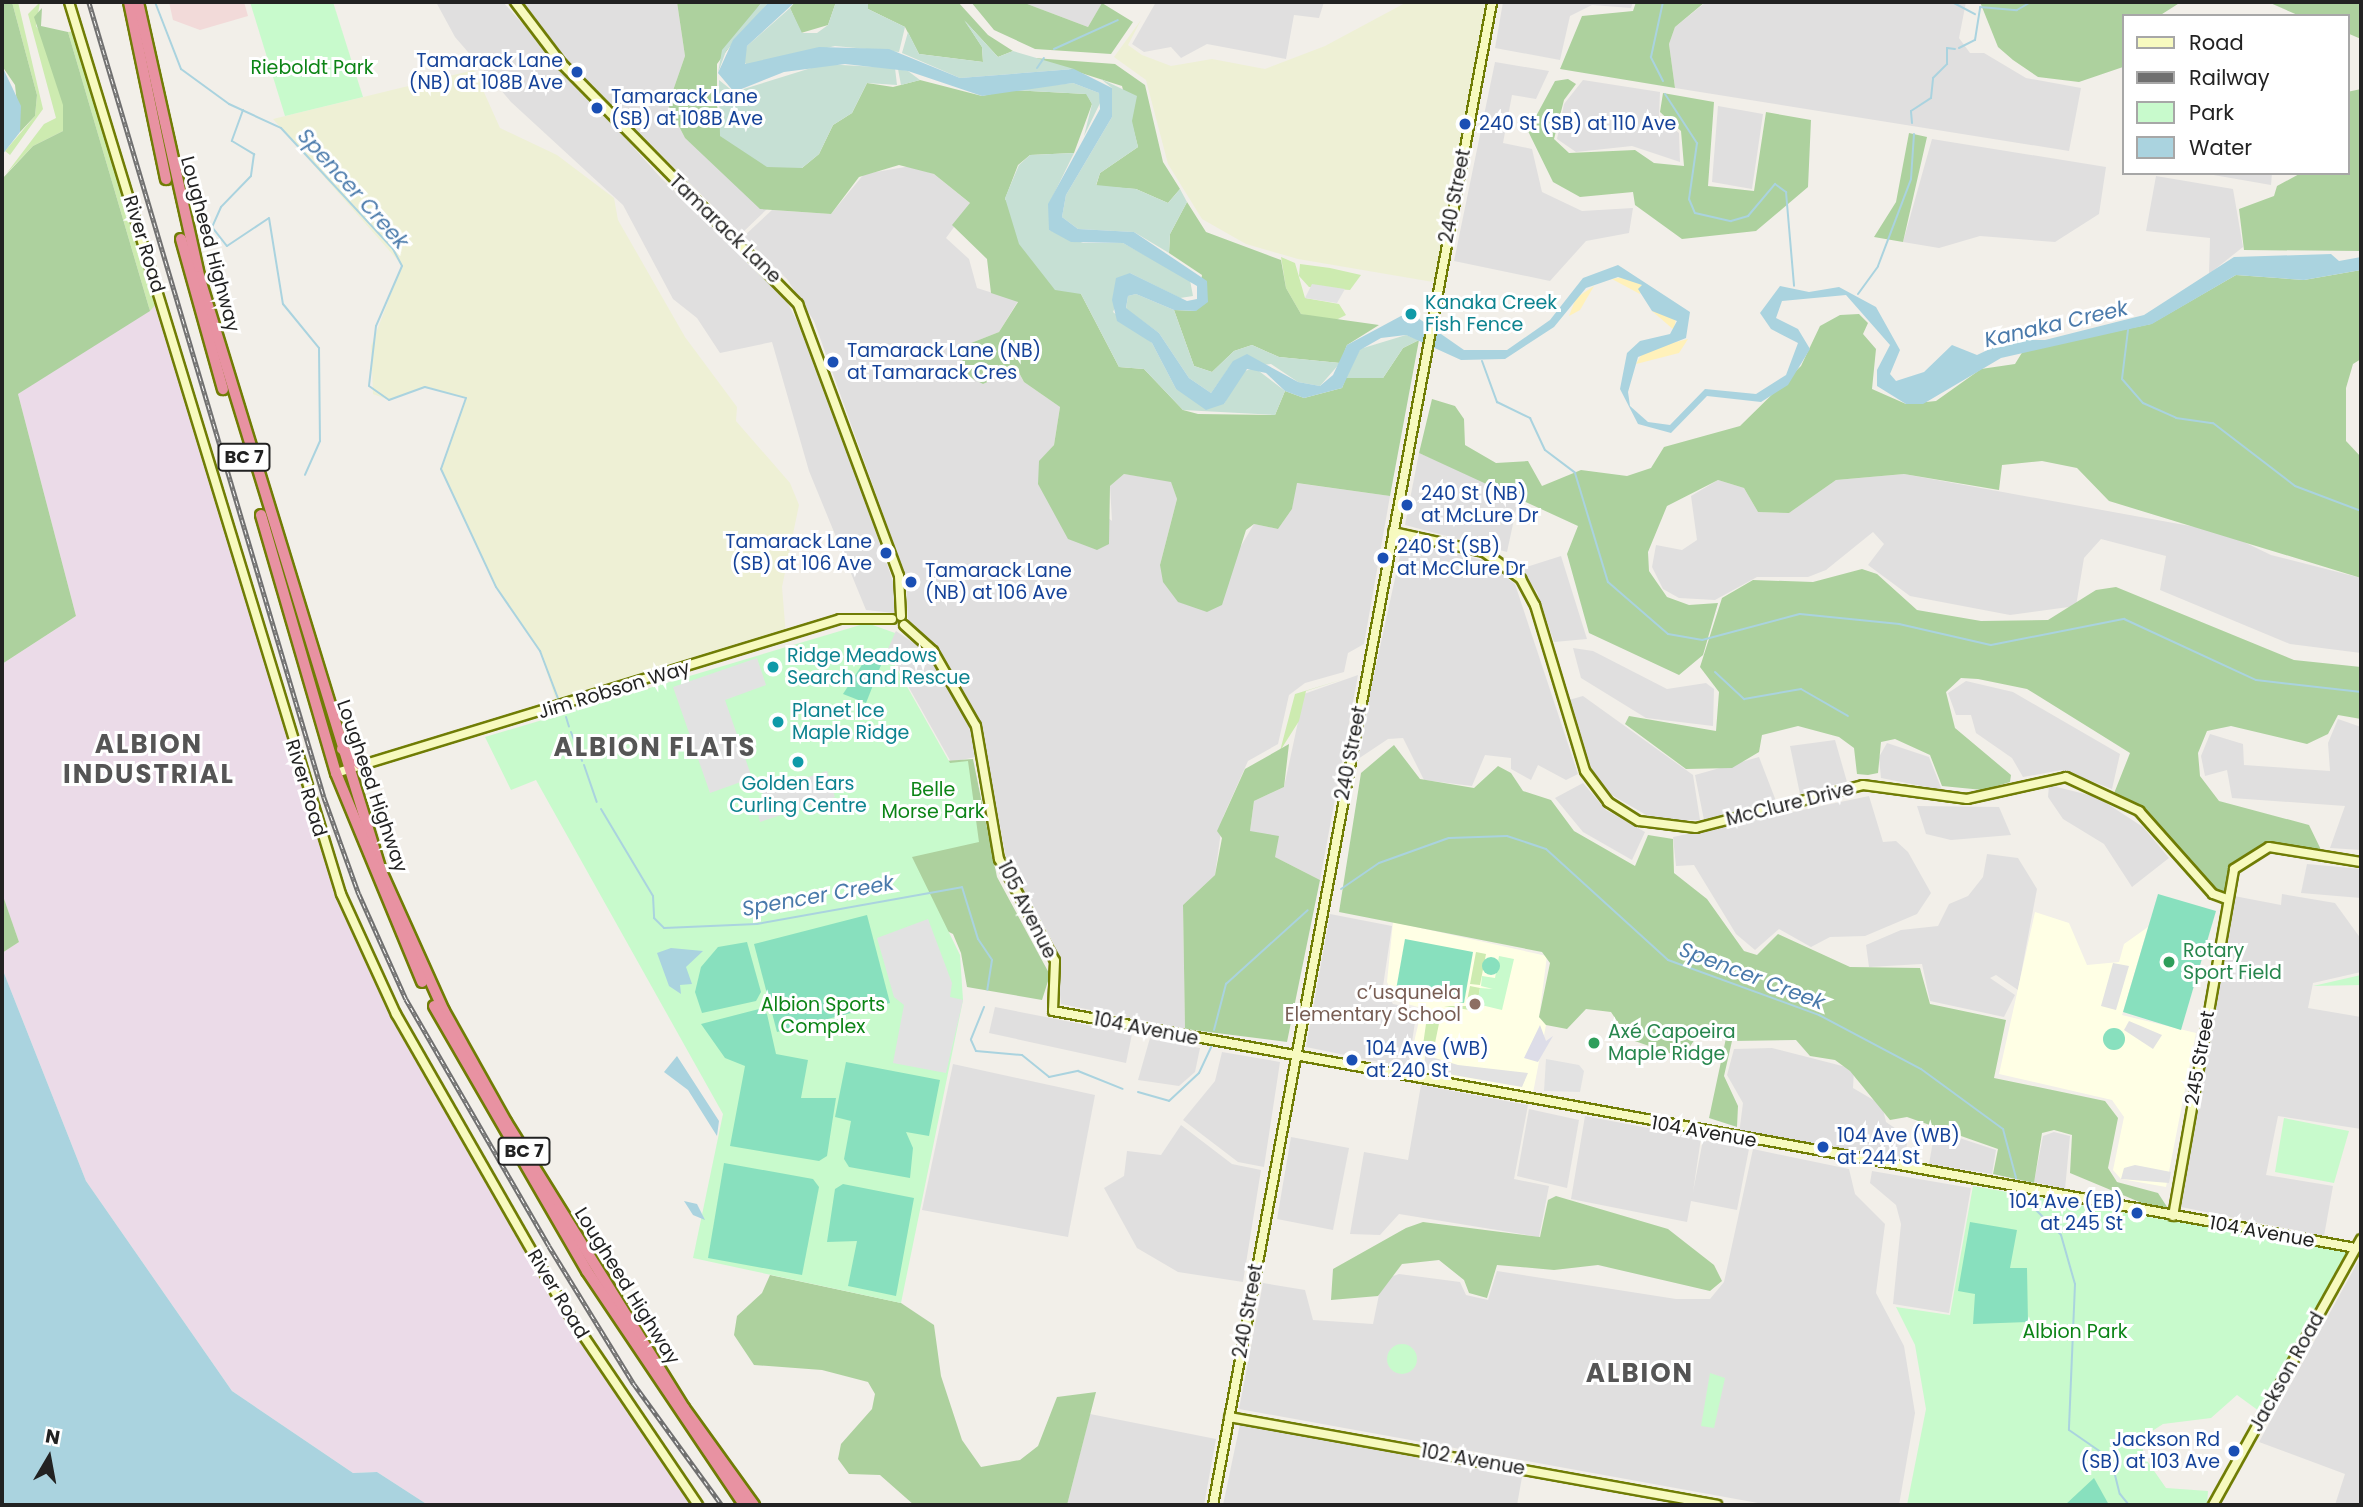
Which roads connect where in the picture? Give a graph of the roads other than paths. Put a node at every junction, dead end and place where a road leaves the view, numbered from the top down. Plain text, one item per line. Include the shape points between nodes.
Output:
1 (69, 2) edge
2 (129, 2) edge
3 (138, 2) edge
4 (515, 2) edge
5 (1492, 2) edge
6 (1393, 532) junction
7 (897, 618) junction
8 (339, 746) junction
9 (361, 765) junction
10 (341, 771) junction
11 (2361, 862) edge
12 (2227, 899) junction
13 (1053, 1011) joint
14 (1292, 1056) junction
15 (2173, 1216) junction
16 (2361, 1239) edge
17 (2356, 1248) junction
18 (1229, 1417) junction
19 (698, 1505) edge
20 (744, 1505) edge
21 (754, 1505) edge
22 (1213, 1505) edge
23 (1717, 1505) edge
24 (2213, 1505) edge

1 - 19 street, River Road via 341,894 396,1014 564,1307
2 - 10 highway, Lougheed Highway / BC 7 via 175,220
3 - 8 highway, Lougheed Highway / BC 7 via 182,217
4 - 7 street, Tamarack Lane via 562,64 798,304 899,576
5 - 6 street, 240 Street
6 - 12 street, McClure Drive via 1484,552 1523,581 1585,771 1604,798 1633,819 1690,829 1856,786 1967,799 2066,777 2139,811 2212,893
6 - 14 street, 240 Street
7 - 9 street, Jim Robson Way via 843,618
7 - 13 street, 105 Avenue via 897,628 904,625 933,651 976,726 999,859 1055,961
8 - 9 highway
8 - 10 highway, Lougheed Highway / BC 7
9 - 10 street, Jim Robson Way
10 - 20 highway, Lougheed Highway / BC 7 via 394,921 468,1070 646,1366
10 - 21 highway, Lougheed Highway / BC 7 via 444,1011 578,1242
11 - 12 street via 2262,848 2235,867
12 - 15 street, 245 Street
13 - 14 street, 104 Avenue
14 - 15 street, 104 Avenue
14 - 18 street, 240 Street
15 - 17 street, 104 Avenue
16 - 17 street, Jackson Road
17 - 24 street, Jackson Road
18 - 22 street, 240 Street
18 - 23 street, 102 Avenue

